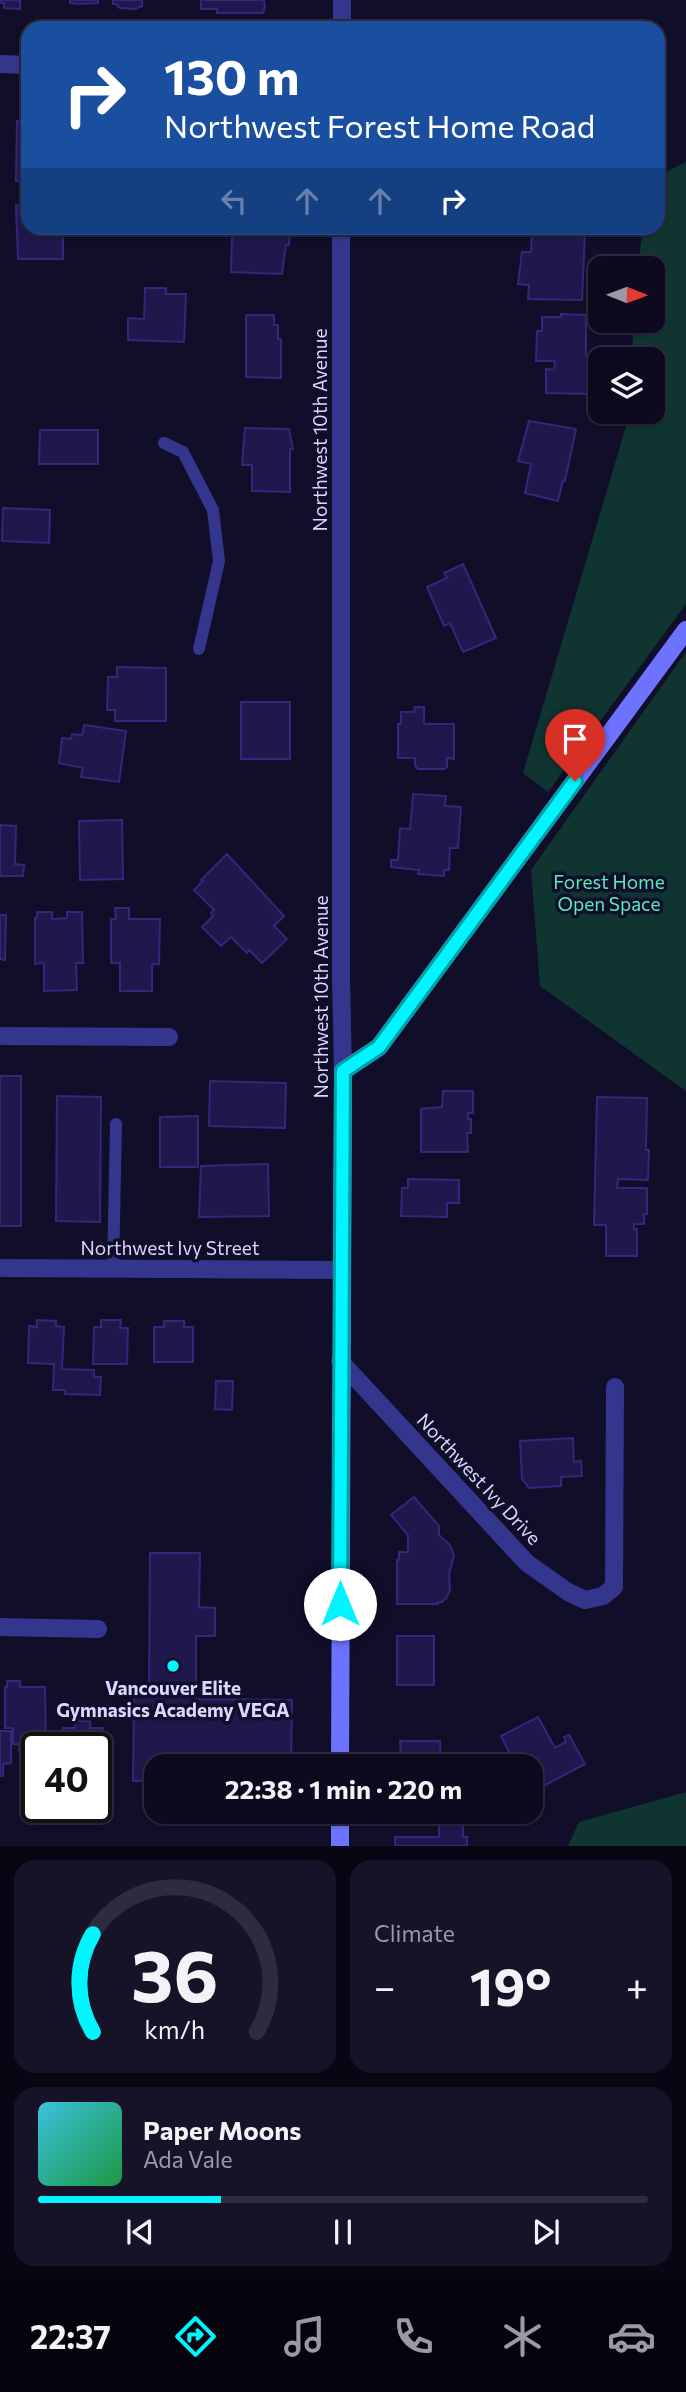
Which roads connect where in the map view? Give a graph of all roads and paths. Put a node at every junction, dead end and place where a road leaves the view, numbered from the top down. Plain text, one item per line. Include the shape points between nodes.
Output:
1 (342, 0) edge
2 (342, 21) edge
3 (0, 64) edge
4 (21, 65) edge
5 (341, 235) edge
6 (164, 443) dead end
7 (686, 630) edge
8 (199, 649) dead end
9 (0, 1036) edge
10 (169, 1037) dead end
11 (343, 1071) junction
12 (116, 1124) dead end
13 (0, 1268) edge
14 (113, 1269) junction
15 (340, 1270) junction
16 (340, 1361) junction
17 (615, 1387) dead end
18 (0, 1628) edge
19 (98, 1629) dead end
20 (340, 1754) edge
21 (340, 1824) edge
22 (340, 1846) edge

1 - 2 street
3 - 4 street
5 - 11 street, Northwest 10th Avenue
6 - 8 lane via 183,452 213,510 219,562
7 - 11 street via 379,1047
9 - 10 street
11 - 15 street, Northwest 10th Avenue
12 - 14 lane
13 - 14 street, Northwest Ivy Street
14 - 15 street, Northwest Ivy Street
15 - 16 street, Northwest 10th Avenue
16 - 17 street, Northwest Ivy Drive via 527,1563 585,1600 603,1596 614,1587
16 - 20 street, Northwest 10th Avenue
18 - 19 street
21 - 22 street

